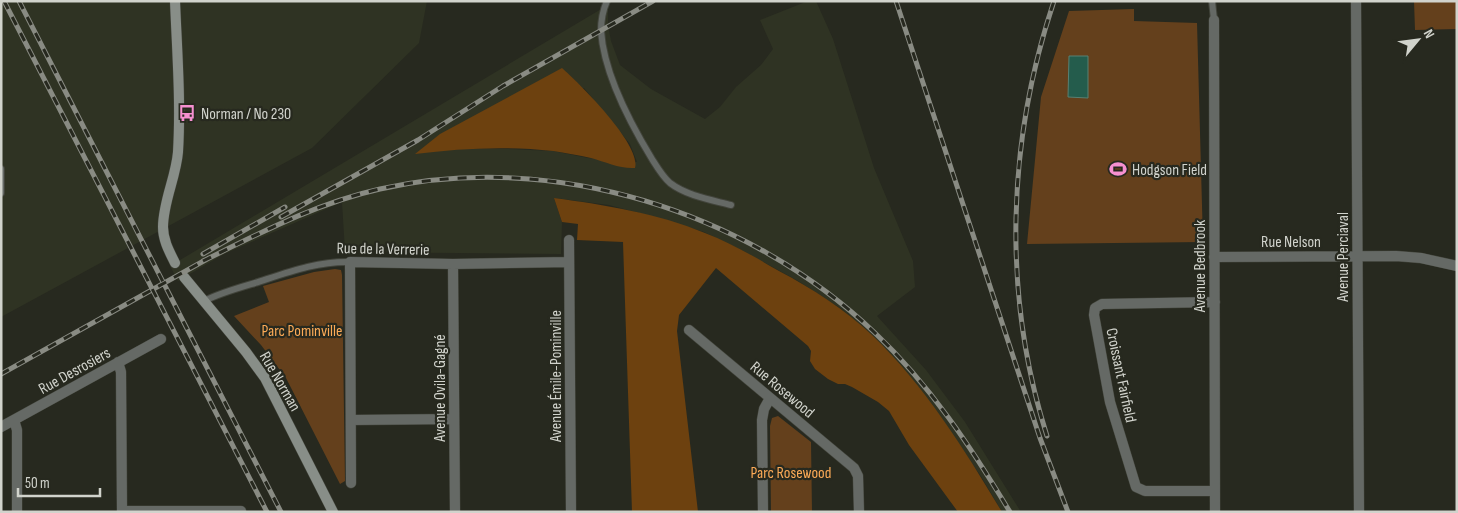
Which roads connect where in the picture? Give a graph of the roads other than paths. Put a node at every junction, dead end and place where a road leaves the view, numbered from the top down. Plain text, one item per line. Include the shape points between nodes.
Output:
1 (175, 1) edge
2 (607, 1) edge
3 (1212, 1) edge
4 (1356, 1) edge
5 (1214, 20) joint
6 (1, 169) edge
7 (1, 193) edge
8 (731, 205) dead end
9 (569, 240) dead end
10 (1358, 256) junction
11 (1214, 257) junction
12 (350, 262) junction
13 (569, 262) junction
14 (175, 263) dead end
15 (453, 264) junction
16 (1457, 266) edge
17 (184, 278) dead end
18 (204, 302) junction
19 (1214, 302) junction
20 (689, 330) dead end
21 (161, 339) dead end
22 (118, 362) junction
23 (770, 398) junction
24 (454, 419) junction
25 (14, 420) junction
26 (351, 420) junction
27 (1, 427) edge
28 (351, 483) dead end
29 (1215, 491) junction
30 (241, 511) edge
31 (17, 512) edge
32 (122, 512) edge
33 (333, 512) edge
34 (455, 512) edge
35 (570, 512) edge
36 (763, 512) edge
37 (859, 512) edge
38 (1215, 512) edge
39 (1359, 512) edge

1 - 14 street via 178,150 163,227 165,241
2 - 8 lane via 601,29 604,48 632,124 647,150 668,182 676,188
3 - 5 lane
4 - 10 street, Avenue Perciaval
5 - 11 street, Avenue Bedbrook
6 - 7 lane
9 - 13 street, Avenue Émile-Pominville
10 - 11 street, Rue Nelson
10 - 16 street, Rue Nelson via 1406,256
10 - 39 street, Avenue Perciaval
11 - 19 street, Avenue Bedbrook
12 - 15 street, Rue de la Verrerie
12 - 18 lane, Rue de la Verrerie via 299,269 222,293
12 - 26 street
13 - 15 street, Rue de la Verrerie
13 - 35 street, Avenue Émile-Pominville
15 - 24 street, Avenue Ovila-Gagné
17 - 18 street, Rue Norman
18 - 33 street, Rue Norman via 265,378
19 - 29 street, Avenue Bedbrook
19 - 29 street, Croissant Fairfield via 1102,304 1094,308 1094,315 1110,402 1136,487 1145,491
20 - 23 street, Rue Rosewood
21 - 22 street, Rue Desrosiers
22 - 25 street, Rue Desrosiers
22 - 32 street via 121,372
23 - 36 street via 762,420
23 - 37 street, Rue Rosewood via 857,472
24 - 26 street
24 - 34 street, Avenue Ovila-Gagné
25 - 27 street, Rue Desrosiers
25 - 31 street via 17,430
26 - 28 street
29 - 38 street, Avenue Bedbrook
30 - 32 street

